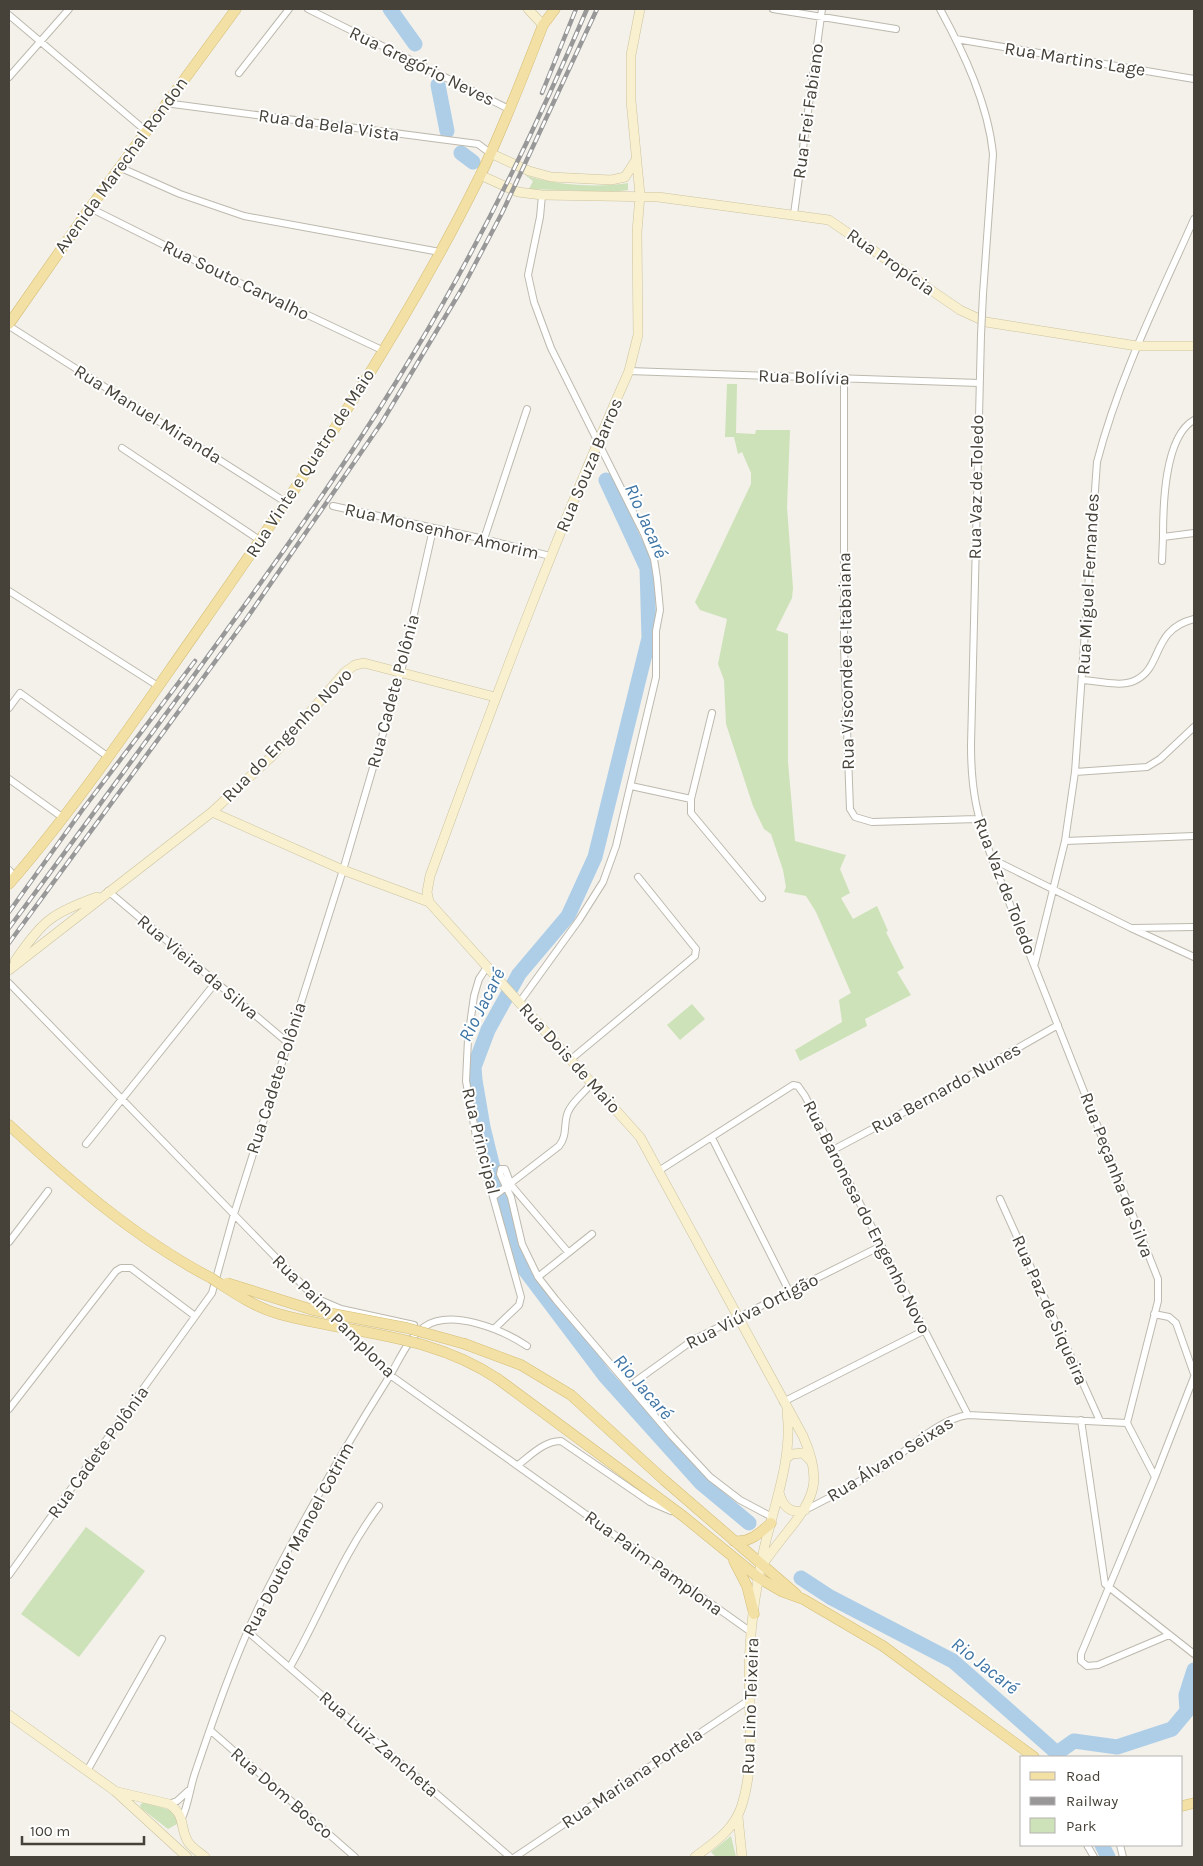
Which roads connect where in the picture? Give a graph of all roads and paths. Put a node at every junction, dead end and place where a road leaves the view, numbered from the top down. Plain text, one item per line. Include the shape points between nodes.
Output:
1 (69, 9) edge
2 (236, 9) edge
3 (290, 9) edge
4 (308, 9) edge
5 (528, 9) edge
6 (555, 9) edge
7 (640, 9) edge
8 (772, 9) edge
9 (822, 9) edge
10 (940, 9) edge
11 (9, 15) edge
12 (821, 16) junction
13 (543, 25) junction
14 (896, 28) dead end
15 (956, 39) junction
16 (41, 40) junction
17 (239, 72) dead end
18 (9, 77) edge
19 (1194, 79) edge
20 (165, 103) junction
21 (509, 109) junction
22 (146, 131) junction
23 (490, 153) junction
24 (637, 158) junction
25 (119, 167) junction
26 (480, 175) junction
27 (639, 181) junction
28 (542, 195) junction
29 (640, 195) junction
30 (650, 196) junction
31 (90, 208) junction
32 (794, 214) junction
33 (1194, 219) edge
34 (440, 252) junction
35 (9, 325) edge
36 (1137, 346) junction
37 (1194, 346) edge
38 (384, 351) junction
39 (629, 371) junction
40 (844, 378) junction
41 (979, 383) junction
42 (527, 409) dead end
43 (1194, 420) edge
44 (598, 442) junction
45 (122, 448) dead end
46 (286, 503) junction
47 (333, 506) dead end
48 (433, 529) junction
49 (1194, 533) edge
50 (1163, 537) junction
51 (484, 539) junction
52 (260, 540) junction
53 (550, 556) junction
54 (1162, 561) dead end
55 (9, 591) edge
56 (1194, 620) edge
57 (401, 672) junction
58 (1083, 680) junction
59 (158, 686) junction
60 (495, 697) junction
61 (9, 708) edge
62 (712, 713) dead end
63 (1194, 728) edge
64 (107, 756) junction
65 (1075, 772) junction
66 (9, 779) edge
67 (631, 786) junction
68 (691, 799) junction
69 (212, 812) junction
70 (62, 817) junction
71 (978, 819) junction
72 (1194, 836) edge
73 (1065, 841) junction
74 (992, 859) junction
75 (343, 870) junction
76 (11, 877) edge
77 (638, 877) dead end
78 (1053, 889) junction
79 (106, 892) junction
80 (762, 898) dead end
81 (429, 902) junction
82 (1194, 927) edge
83 (1131, 928) junction
84 (1194, 957) edge
85 (1035, 964) junction
86 (487, 967) junction
87 (9, 970) edge
88 (216, 982) junction
89 (9, 983) edge
90 (516, 999) junction
91 (1058, 1024) junction
92 (288, 1042) junction
93 (570, 1060) junction
94 (591, 1084) junction
95 (121, 1101) junction
96 (9, 1127) edge
97 (712, 1138) junction
98 (86, 1144) dead end
99 (833, 1150) junction
100 (501, 1169) dead end
101 (660, 1170) junction
102 (508, 1187) junction
103 (48, 1191) dead end
104 (496, 1195) junction
105 (1000, 1198) dead end
106 (234, 1214) junction
107 (592, 1234) dead end
108 (9, 1242) edge
109 (881, 1246) junction
110 (568, 1252) junction
111 (538, 1276) junction
112 (212, 1278) junction
113 (790, 1292) junction
114 (315, 1297) junction
115 (1154, 1314) junction
116 (195, 1316) junction
117 (738, 1318) junction
118 (422, 1328) junction
119 (495, 1328) junction
120 (925, 1330) junction
121 (527, 1346) dead end
122 (390, 1375) junction
123 (1194, 1375) edge
124 (630, 1386) junction
125 (785, 1406) junction
126 (9, 1408) edge
127 (968, 1415) junction
128 (1081, 1420) junction
129 (1100, 1421) junction
130 (1127, 1423) junction
131 (786, 1458) junction
132 (813, 1463) junction
133 (518, 1464) junction
134 (1155, 1477) junction
135 (779, 1490) junction
136 (379, 1506) dead end
137 (805, 1510) junction
138 (683, 1516) junction
139 (771, 1520) junction
140 (734, 1541) junction
141 (728, 1552) junction
142 (762, 1564) junction
143 (9, 1575) edge
144 (759, 1578) junction
145 (1108, 1588) junction
146 (803, 1599) junction
147 (754, 1614) junction
148 (247, 1631) junction
149 (751, 1632) junction
150 (1169, 1635) junction
151 (162, 1639) dead end
152 (1194, 1654) edge
153 (290, 1667) junction
154 (749, 1700) junction
155 (9, 1715) edge
156 (210, 1730) junction
157 (1033, 1756) edge
158 (86, 1771) junction
159 (115, 1792) junction
160 (188, 1792) junction
161 (139, 1797) junction
162 (168, 1804) junction
163 (132, 1807) junction
164 (738, 1817) junction
165 (182, 1818) junction
166 (166, 1835) junction
167 (1088, 1846) edge
168 (702, 1855) edge
169 (188, 1857) edge
170 (204, 1857) edge
171 (355, 1857) edge
172 (510, 1857) edge
173 (514, 1857) edge
174 (742, 1857) edge
175 (1094, 1857) edge

1 - 16 street
2 - 20 main road, Avenida Marechal Rondon
3 - 17 street
4 - 21 street, Rua Gregório Neves
5 - 13 main road
6 - 13 main road, Rua Vinte e Quatro de Maio
7 - 24 main road, Rua Souza Barros via 631,55 630,101
8 - 12 street
9 - 12 street, Rua Frei Fabiano
10 - 15 street, Rua Vaz de Toledo
11 - 16 street
12 - 14 street
12 - 32 street, Rua Frei Fabiano
13 - 21 main road, Rua Vinte e Quatro de Maio
15 - 19 street, Rua Martins Lage
15 - 41 street, Rua Vaz de Toledo, bridge via 991,132 993,154
16 - 18 street
16 - 22 street
20 - 22 main road, Avenida Marechal Rondon
20 - 23 street, Rua da Bela Vista via 478,144
21 - 23 main road, Rua Vinte e Quatro de Maio
22 - 25 main road, Avenida Marechal Rondon
23 - 24 main road via 540,175 612,180 625,177
23 - 26 main road, Rua Vinte e Quatro de Maio
24 - 27 main road, Rua Souza Barros
25 - 31 main road, Avenida Marechal Rondon
25 - 34 street via 180,194 244,216
26 - 28 main road, Rua Propícia via 518,192
26 - 34 main road, Rua Vinte e Quatro de Maio
27 - 29 main road, Rua Souza Barros
27 - 30 main road
28 - 29 main road, Rua Propícia
28 - 44 street via 529,283 541,327
29 - 30 main road, Rua Propícia
29 - 39 main road, Rua Souza Barros via 638,335
30 - 32 main road, Rua Propícia
31 - 35 main road, Avenida Marechal Rondon
31 - 38 street, Rua Souto Carvalho
32 - 36 main road, Rua Propícia via 829,220 960,310 979,319 998,325
33 - 36 street, Rua Miguel Fernandes
34 - 38 main road, Rua Vinte e Quatro de Maio
35 - 46 street, Rua Manuel Miranda
36 - 37 main road, Rua Propícia
36 - 58 street, Rua Miguel Fernandes via 1097,462 1084,621
38 - 46 main road, Rua Vinte e Quatro de Maio
39 - 40 street, Rua Bolívia
39 - 44 main road, Rua Souza Barros
40 - 41 street, Rua Bolívia
40 - 71 street, Rua Visconde de Itabaiana via 844,648 850,810 855,817 872,822
41 - 71 street, Rua Vaz de Toledo via 971,745
42 - 51 street
43 - 50 street via 1184,429 1171,458 1164,494
44 - 53 main road, Rua Souza Barros
44 - 67 street via 654,559 660,610 656,631 656,677
45 - 52 street
46 - 52 main road, Rua Vinte e Quatro de Maio
47 - 48 street, Rua Monsenhor Amorim
48 - 51 street, Rua Monsenhor Amorim
48 - 57 street, Rua Cadete Polônia
49 - 50 street
50 - 54 street
51 - 53 street, Rua Monsenhor Amorim
52 - 59 main road, Rua Vinte e Quatro de Maio
53 - 60 main road, Rua Souza Barros
55 - 59 street
56 - 58 street via 1177,625 1169,632 1147,670 1133,681
57 - 60 main road, Rua do Engenho Novo
57 - 69 main road, Rua do Engenho Novo via 364,663 350,668 271,757
57 - 75 street, Rua Cadete Polônia
58 - 65 street, Rua Miguel Fernandes
59 - 64 main road, Rua Vinte e Quatro de Maio
60 - 81 main road, Rua Souza Barros via 430,876
61 - 64 street via 20,693
62 - 68 street
63 - 65 street via 1147,767
64 - 70 main road, Rua Vinte e Quatro de Maio
65 - 73 street, Rua Miguel Fernandes
66 - 70 street
67 - 68 street
67 - 90 street via 603,882 579,920
68 - 80 street via 692,816
69 - 75 main road, Rua Dois de Maio
69 - 79 main road, Rua do Engenho Novo
70 - 76 main road, Rua Vinte e Quatro de Maio
71 - 74 street, Rua Vaz de Toledo
72 - 73 street
73 - 78 street, Rua Miguel Fernandes
74 - 78 street
74 - 85 street, Rua Vaz de Toledo
75 - 81 main road, Rua Dois de Maio
75 - 92 street, Rua Cadete Polônia
77 - 93 street via 696,949 695,956
78 - 83 street
78 - 85 street, Rua Miguel Fernandes
79 - 87 main road, Rua do Engenho Novo
79 - 87 main road, Rua do Engenho Novo via 52,916 34,933
79 - 88 street, Rua Vieira da Silva
81 - 86 main road, Rua Dois de Maio
82 - 83 street
83 - 84 street
85 - 91 street, Rua Peçanha da Silva
86 - 90 main road, Rua Dois de Maio
86 - 104 street, Rua Principal via 475,990 465,1068 476,1136
88 - 92 street, Rua Vieira da Silva
88 - 95 street
89 - 95 street, Rua Paim Pamplona
90 - 93 main road, Rua Dois de Maio
91 - 99 street, Rua Bernardo Nunes
91 - 115 street, Rua Peçanha da Silva via 1158,1279
92 - 106 street, Rua Cadete Polônia
93 - 94 main road, Rua Dois de Maio
94 - 101 main road, Rua Dois de Maio via 640,1137
94 - 102 street via 566,1114 564,1140 560,1146
95 - 98 street
95 - 106 street, Rua Paim Pamplona
96 - 112 main road via 91,1198 163,1251
97 - 99 street, Rua Baronesa do Engenho Novo via 793,1085 800,1088 805,1096
97 - 101 street, Rua Baronesa do Engenho Novo
97 - 113 street
99 - 109 street, Rua Baronesa do Engenho Novo
100 - 102 street via 505,1169
101 - 117 main road, Rua Dois de Maio
102 - 104 street
102 - 110 street
102 - 111 street via 522,1244
103 - 108 street
104 - 119 street, Rua Principal via 521,1297 519,1305
105 - 129 street, Rua Paz de Siqueira
106 - 114 street, Rua Paim Pamplona
106 - 116 street, Rua Cadete Polônia via 212,1293
107 - 110 street
109 - 113 street, Rua Viúva Ortigão
109 - 120 street, Rua Baronesa do Engenho Novo
110 - 111 street
111 - 124 street
112 - 138 main road, bridge via 246,1300 270,1310 404,1338 463,1358 498,1379
112 - 140 main road, bridge via 313,1310 407,1328 465,1344 521,1365 571,1395
113 - 117 street, Rua Viúva Ortigão
114 - 118 street via 341,1309
114 - 122 street, Rua Paim Pamplona
115 - 123 street via 1169,1317 1176,1323
115 - 130 street, Rua Peçanha da Silva
116 - 126 street via 131,1268 122,1268 116,1271
116 - 143 street, Rua Cadete Polônia
117 - 124 street, Rua Viúva Ortigão via 693,1340
117 - 125 main road, Rua Dois de Maio
118 - 119 street via 445,1320
118 - 122 street, Rua Doutor Manoel Cotrim
119 - 121 street
120 - 125 street
120 - 127 street, Rua Baronesa do Engenho Novo
122 - 133 street, Rua Paim Pamplona
122 - 148 street, Rua Doutor Manoel Cotrim via 284,1557
123 - 134 street
124 - 139 street via 710,1477
125 - 131 main road, Rua Lino Teixeira via 789,1434
125 - 132 main road, Rua Dois de Maio via 803,1436
127 - 128 street, Rua Álvaro Seixas
127 - 137 street, Rua Álvaro Seixas via 941,1426 882,1468
128 - 129 street, Rua Álvaro Seixas
128 - 145 street
129 - 130 street, Rua Álvaro Seixas
130 - 134 street
131 - 132 main road via 803,1453
131 - 135 main road, Rua Lino Teixeira
132 - 137 main road, Rua Dois de Maio via 816,1482
133 - 138 street via 551,1442 561,1441 650,1502
133 - 149 street, Rua Paim Pamplona
134 - 145 street
135 - 137 main road via 781,1499 790,1510
135 - 139 main road, Rua Lino Teixeira
136 - 153 street via 360,1531
137 - 142 main road, Rua Dois de Maio
138 - 141 main road
139 - 140 main road via 753,1538
139 - 142 main road, Rua Lino Teixeira
140 - 142 main road
141 - 144 main road
141 - 147 main road via 747,1586
142 - 144 main road, Rua Lino Teixeira
142 - 146 main road
144 - 146 main road
144 - 147 main road, Rua Lino Teixeira
145 - 150 street
145 - 150 street via 1081,1654 1083,1663 1098,1666
146 - 157 main road via 896,1655
147 - 149 main road, Rua Lino Teixeira
148 - 153 street, Rua Luiz Zancheta
148 - 156 street, Rua Doutor Manoel Cotrim
149 - 154 main road, Rua Lino Teixeira
150 - 152 street
151 - 158 street
153 - 172 street, Rua Luiz Zancheta
154 - 164 main road, Rua Lino Teixeira via 751,1760
154 - 173 street, Rua Mariana Portela
155 - 158 main road
156 - 160 street, Rua Doutor Manoel Cotrim
156 - 171 street, Rua Dom Bosco
158 - 159 main road
159 - 161 main road
159 - 163 main road
160 - 162 street
160 - 165 street, Rua Doutor Manoel Cotrim
161 - 162 main road
161 - 163 main road via 132,1802
162 - 165 main road
163 - 166 main road
164 - 168 main road, Rua Lino Teixeira via 730,1830
164 - 174 main road
165 - 166 main road via 177,1832 172,1836
165 - 170 main road via 186,1838
166 - 169 main road
167 - 175 street

